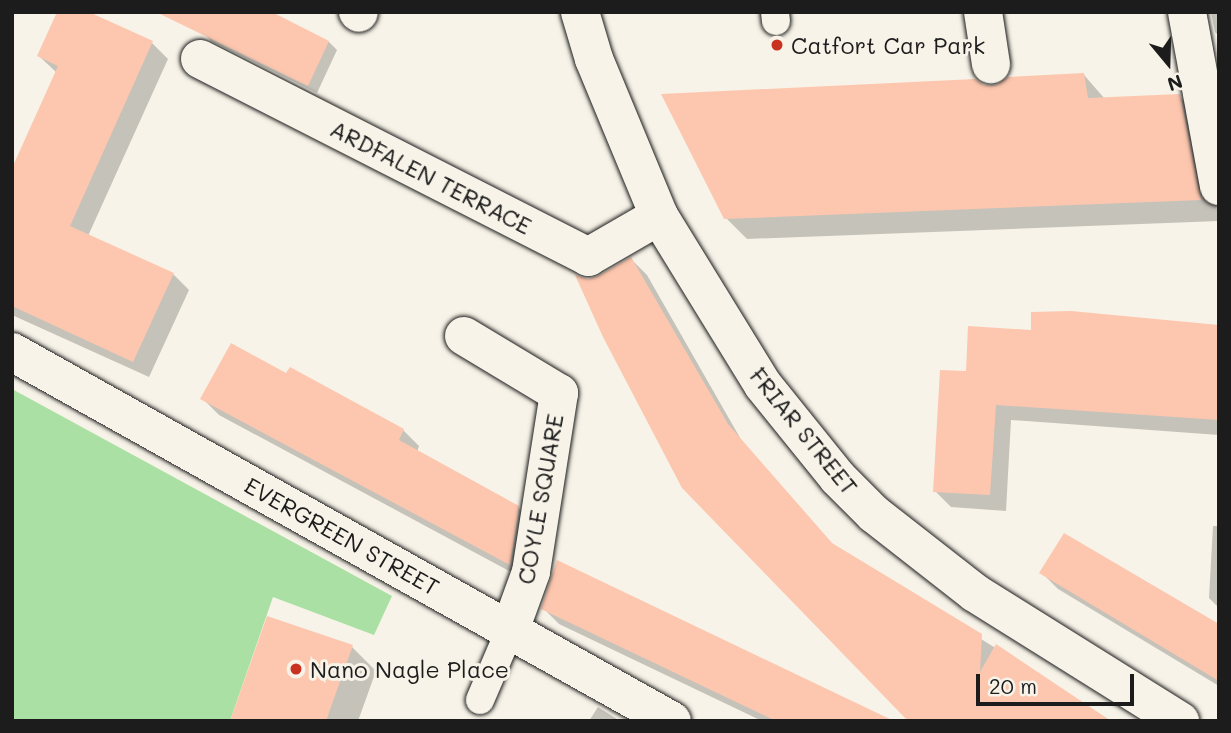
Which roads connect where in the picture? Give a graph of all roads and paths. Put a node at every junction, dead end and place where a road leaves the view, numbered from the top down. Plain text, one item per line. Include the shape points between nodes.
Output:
1 (580, 12) edge
2 (983, 12) edge
3 (1187, 12) edge
4 (200, 59) dead end
5 (991, 64) dead end
6 (1219, 186) edge
7 (659, 216) junction
8 (464, 336) dead end
9 (12, 352) edge
10 (510, 630) junction
11 (480, 700) dead end
12 (672, 721) edge
13 (1180, 721) edge

1 - 7 street, FRIAR STREET via 594,59
2 - 5 street
3 - 6 street
4 - 7 street, ARDFALEN TERRACE via 588,257
7 - 13 street, FRIAR STREET via 763,384 838,478 874,514 975,593
8 - 10 street, COYLE SQUARE via 559,393 531,572
9 - 10 street, EVERGREEN STREET
10 - 11 lane
10 - 12 street, EVERGREEN STREET

